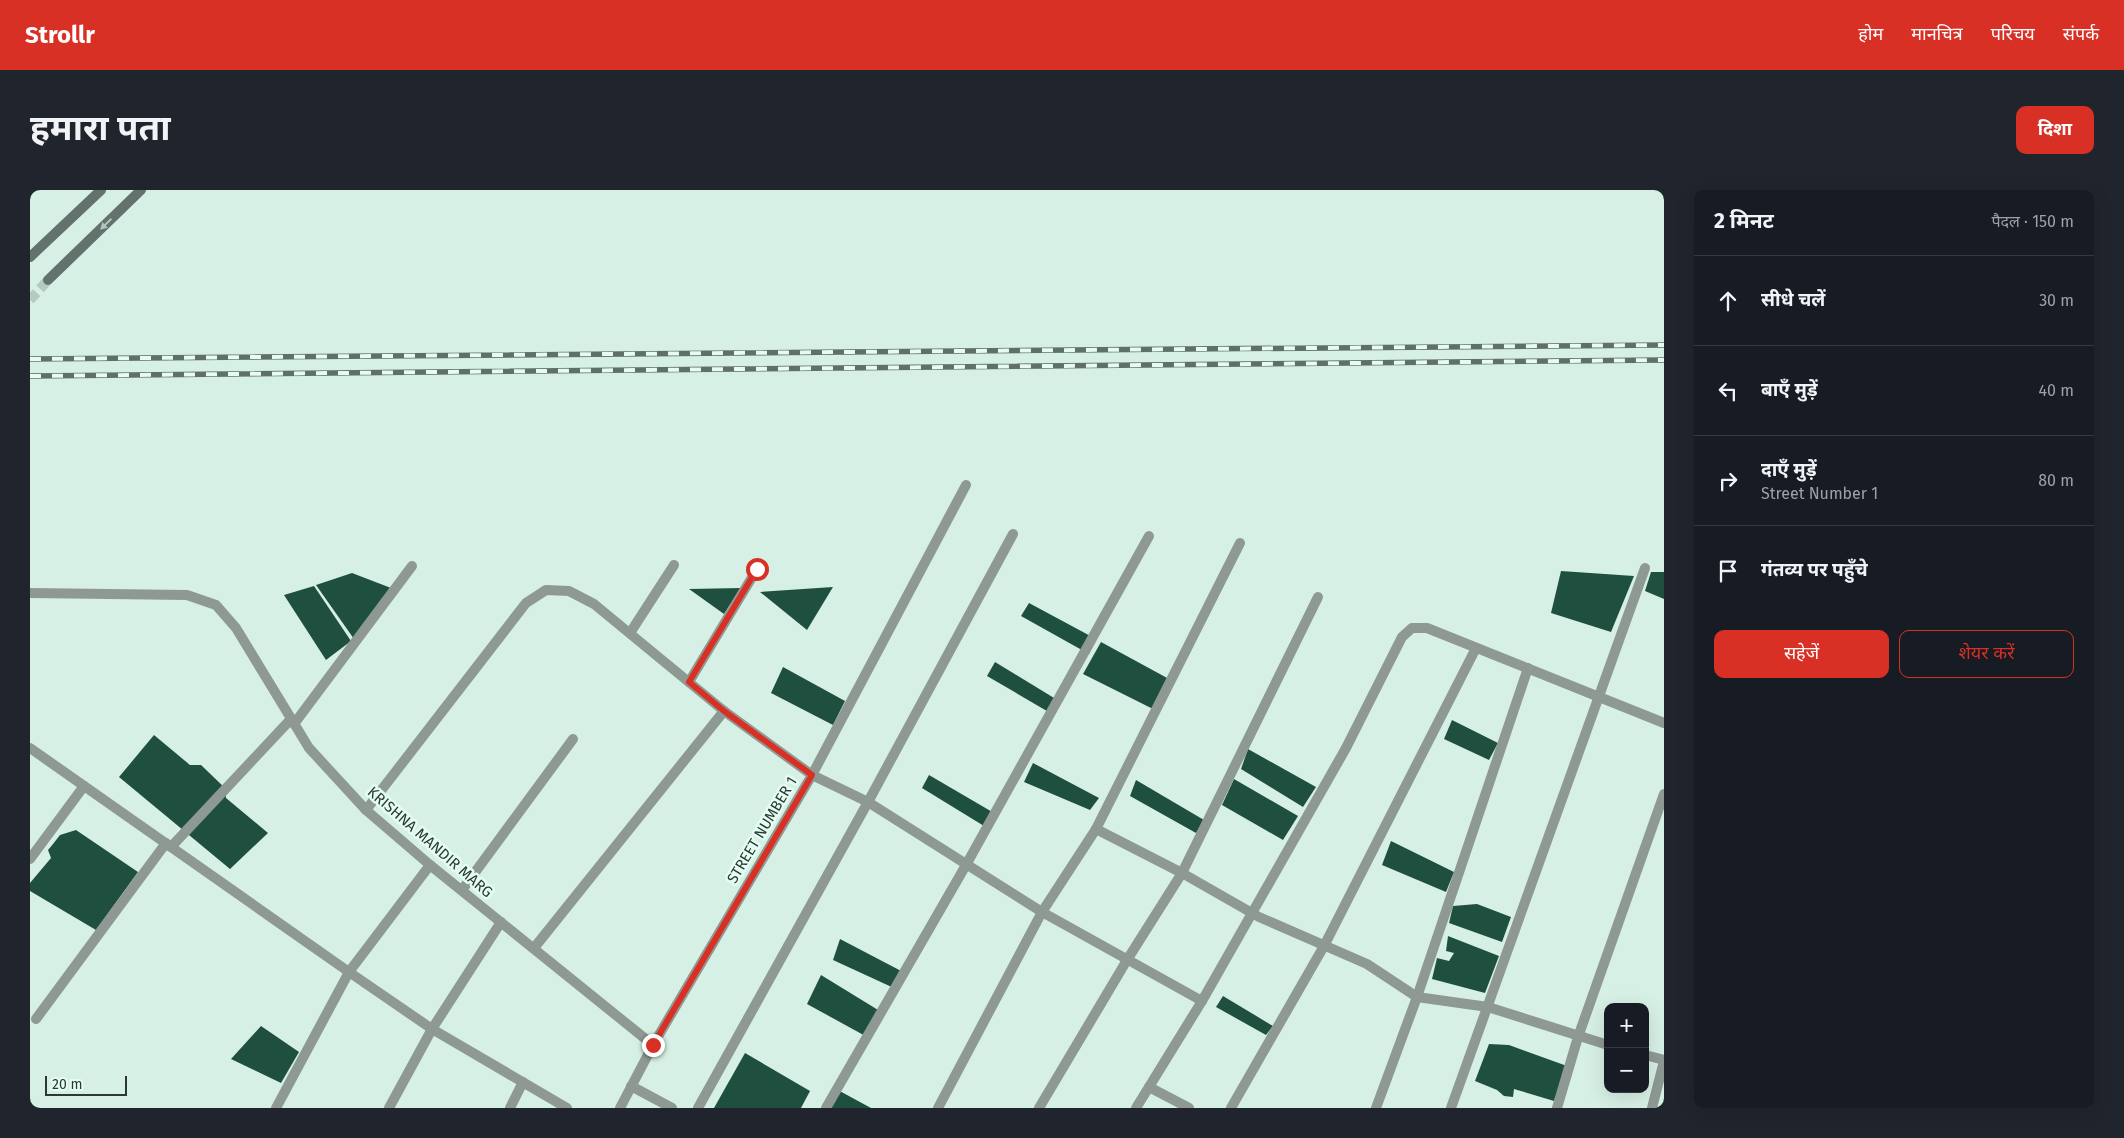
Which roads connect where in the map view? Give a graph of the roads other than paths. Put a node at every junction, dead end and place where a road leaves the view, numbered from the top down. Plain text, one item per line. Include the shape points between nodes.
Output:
1 (101, 190) edge
2 (141, 190) edge
3 (30, 257) edge
4 (48, 280) tunnel mouth
5 (966, 485) dead end
6 (1013, 534) dead end
7 (1149, 536) dead end
8 (1240, 544) dead end
9 (674, 565) dead end
10 (412, 566) dead end
11 (1645, 568) dead end
12 (757, 569) dead end
13 (30, 593) edge
14 (1318, 597) dead end
15 (630, 633) junction
16 (1476, 648) junction
17 (1528, 668) junction
18 (689, 682) junction
19 (1599, 697) junction
20 (724, 711) junction
21 (293, 721) junction
22 (1664, 723) edge
23 (573, 739) dead end
24 (30, 748) edge
25 (812, 775) junction
26 (84, 786) junction
27 (1664, 794) edge
28 (868, 802) junction
29 (366, 810) junction
30 (1096, 829) junction
31 (168, 845) junction
32 (30, 859) edge
33 (966, 864) junction
34 (430, 865) junction
35 (1182, 873) junction
36 (462, 890) junction
37 (1042, 912) junction
38 (1252, 913) junction
39 (501, 922) junction
40 (1324, 946) junction
41 (534, 948) junction
42 (1127, 960) junction
43 (349, 972) junction
44 (1417, 997) junction
45 (1202, 1001) junction
46 (1488, 1007) junction
47 (36, 1019) dead end
48 (432, 1029) junction
49 (1578, 1037) junction
50 (1604, 1044) edge
51 (653, 1045) junction
52 (1649, 1056) edge
53 (1664, 1061) edge
54 (523, 1082) junction
55 (631, 1086) junction
56 (1149, 1087) junction
57 (276, 1108) edge
58 (389, 1108) edge
59 (510, 1108) edge
60 (567, 1108) edge
61 (620, 1108) edge
62 (672, 1108) edge
63 (698, 1108) edge
64 (826, 1108) edge
65 (938, 1108) edge
66 (1039, 1108) edge
67 (1136, 1108) edge
68 (1189, 1108) edge
69 (1231, 1108) edge
70 (1376, 1108) edge
71 (1452, 1108) edge
72 (1557, 1108) edge
73 (1652, 1108) edge

1 - 3 main road
2 -> 4 main road
5 - 25 street, STREET NUMBER 1
6 - 28 street
7 - 33 street
8 - 30 street
9 - 15 street
10 - 21 street
11 - 19 street
12 - 18 street
13 - 21 street, KRISHNA MANDIR MARG via 187,594 216,605 236,628
14 - 35 street
15 - 18 street
15 - 29 street via 594,604 569,591 546,590 539,594 526,603
16 - 17 street
16 - 38 street via 1427,628 1412,628 1402,637 1346,748
16 - 40 street
17 - 19 street
17 - 44 street
18 - 20 street
19 - 22 street
19 - 46 street
20 - 25 street
20 - 41 street
21 - 29 street, KRISHNA MANDIR MARG via 309,748
21 - 31 street
23 - 36 street
24 - 26 street
25 - 28 street
25 - 51 street, STREET NUMBER 1
26 - 31 street
26 - 32 street
27 - 49 street
28 - 33 street
28 - 63 street
29 - 34 street, KRISHNA MANDIR MARG
30 - 35 street
30 - 37 street
31 - 43 street
31 - 47 street
33 - 37 street
33 - 64 street
34 - 36 street, KRISHNA MANDIR MARG
34 - 43 street
35 - 38 street
35 - 42 street
36 - 39 street, KRISHNA MANDIR MARG
37 - 42 street
37 - 65 street
38 - 40 street
38 - 45 street
39 - 41 street, KRISHNA MANDIR MARG
39 - 48 street
40 - 44 street via 1366,964
40 - 69 street
41 - 51 street, KRISHNA MANDIR MARG
42 - 45 street
42 - 66 street
43 - 48 street
43 - 57 street
44 - 46 street
44 - 70 street
45 - 56 street
46 - 49 street
46 - 71 street
48 - 54 street
48 - 58 street
49 - 50 street
49 - 72 street
51 - 55 street, STREET NUMBER 1
52 - 53 street
53 - 73 street
54 - 59 street
54 - 60 street
55 - 61 street, STREET NUMBER 1
55 - 62 street
56 - 67 street
56 - 68 street

